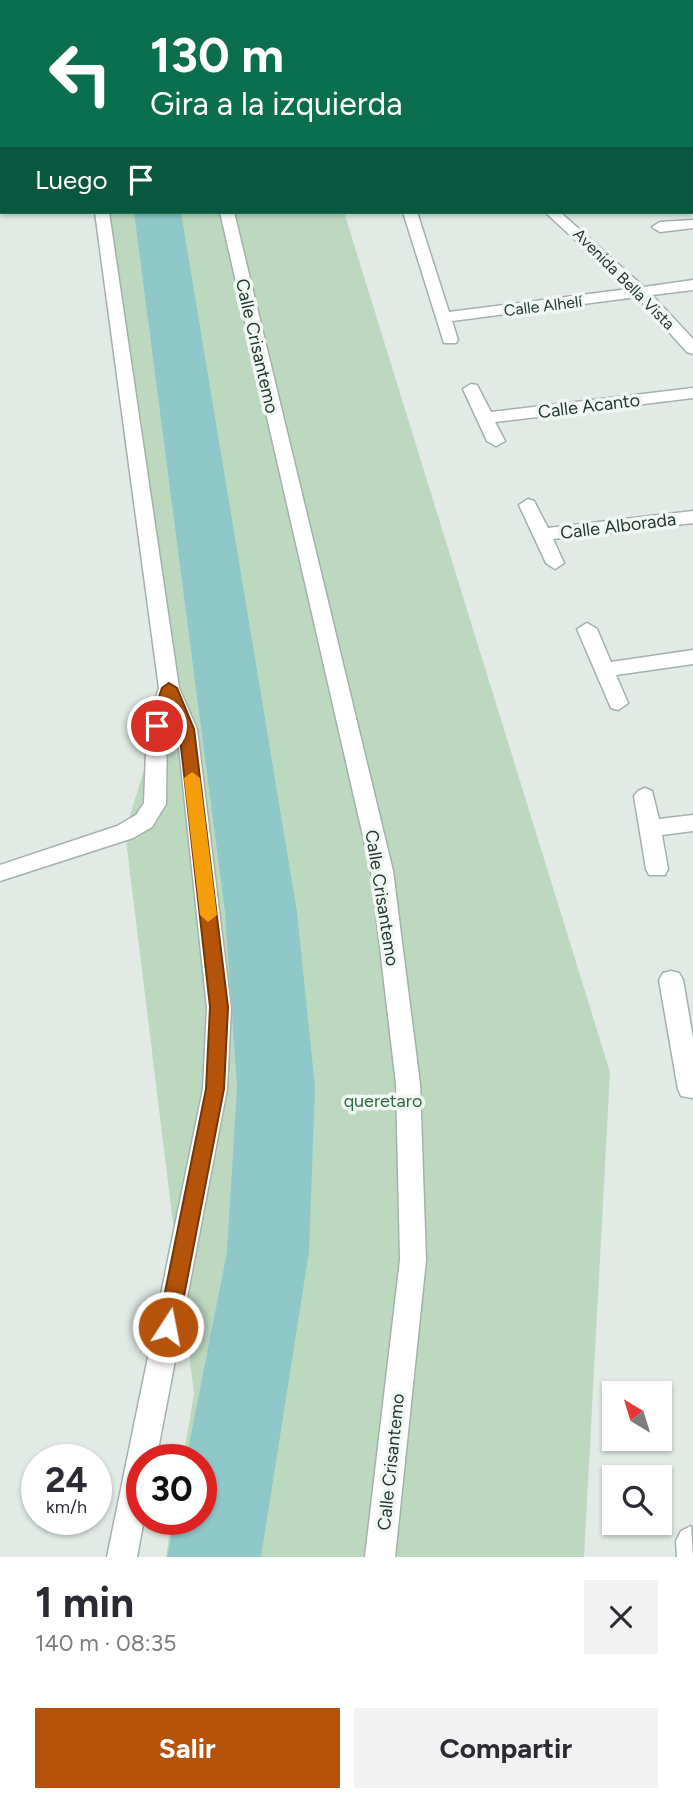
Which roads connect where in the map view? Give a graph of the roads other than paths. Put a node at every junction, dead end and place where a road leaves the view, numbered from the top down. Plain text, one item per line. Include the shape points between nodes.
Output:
1 (102, 214) edge
2 (228, 214) edge
3 (411, 214) edge
4 (555, 214) edge
5 (693, 224) edge
6 (660, 227) dead end
7 (693, 285) edge
8 (642, 293) junction
9 (444, 317) junction
10 (450, 340) dead end
11 (693, 349) edge
12 (471, 389) dead end
13 (693, 393) edge
14 (485, 418) junction
15 (496, 441) dead end
16 (528, 505) dead end
17 (693, 517) edge
18 (542, 534) junction
19 (555, 563) dead end
20 (587, 629) dead end
21 (693, 657) edge
22 (605, 670) junction
23 (169, 688) junction
24 (618, 703) dead end
25 (645, 796) dead end
26 (693, 823) edge
27 (650, 828) junction
28 (657, 869) dead end
29 (0, 873) edge
30 (671, 979) dead end
31 (687, 1031) edge
32 (690, 1089) dead end
33 (145, 1444) edge
34 (127, 1535) edge
35 (122, 1557) edge
36 (380, 1557) edge

1 - 23 street
2 - 36 street, Calle Crisantemo via 382,872 408,1084 413,1260
3 - 9 street
4 - 8 street, Avenida Bella Vista
5 - 6 street
7 - 8 street, Calle Alhelí
8 - 9 street, Calle Alhelí
8 - 11 street, Avenida Bella Vista
9 - 10 street
12 - 14 street
13 - 14 street, Calle Acanto
14 - 15 street
16 - 18 street
17 - 18 street, Calle Alborada
18 - 19 street
20 - 22 street
21 - 22 street
22 - 24 street
23 - 29 street via 157,726 155,804 144,821 125,832
23 - 33 street via 187,729 219,1007 215,1089
25 - 27 street
26 - 27 street
27 - 28 street
30 - 31 street
31 - 32 street
34 - 35 street

